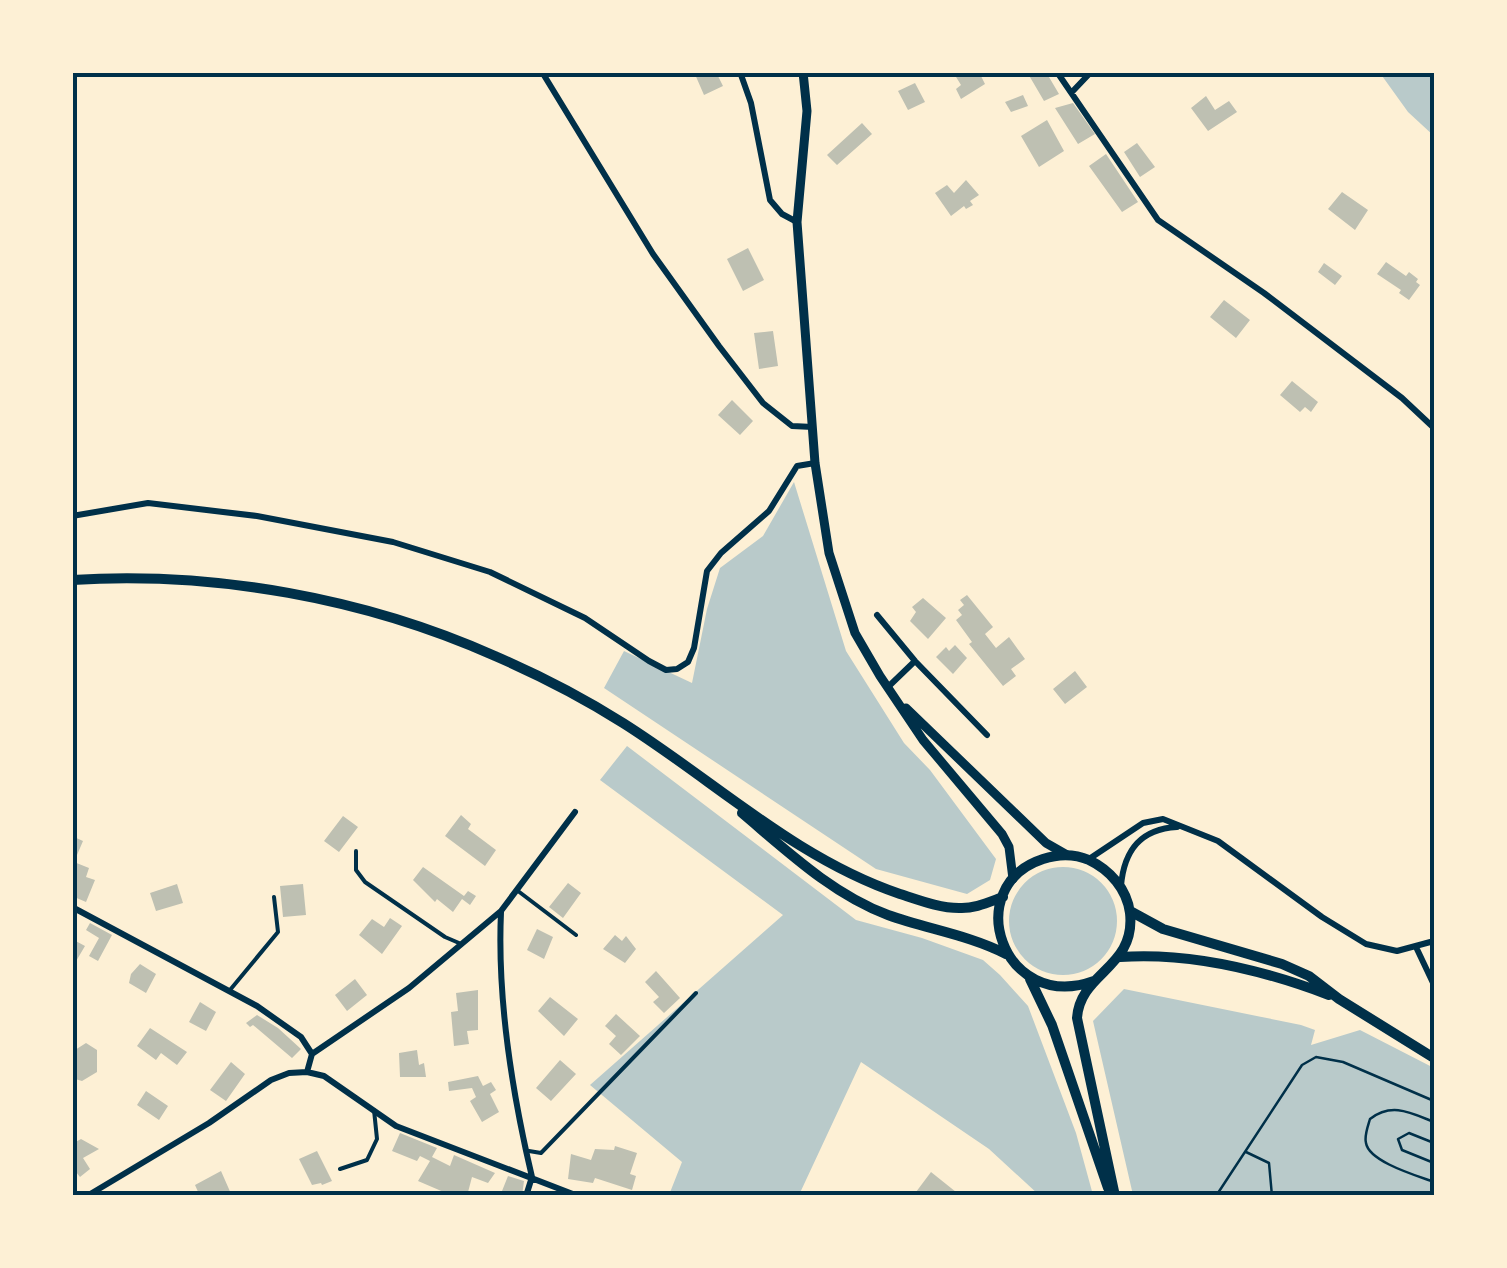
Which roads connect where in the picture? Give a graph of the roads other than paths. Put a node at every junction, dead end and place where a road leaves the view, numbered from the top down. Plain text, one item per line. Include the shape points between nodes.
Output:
1 (542, 72) edge
2 (740, 72) edge
3 (803, 72) edge
4 (1057, 72) edge
5 (1091, 72) edge
6 (1072, 92) junction
7 (796, 222) junction
8 (813, 427) junction
9 (1434, 428) edge
10 (815, 463) junction
11 (72, 516) edge
12 (72, 580) edge
13 (876, 615) dead end
14 (916, 662) junction
15 (888, 687) junction
16 (897, 699) junction
17 (987, 735) dead end
18 (704, 780) junction
19 (575, 812) dead end
20 (1186, 827) junction
21 (356, 851) dead end
22 (1067, 855) junction
23 (1088, 860) junction
24 (1013, 879) junction
25 (1121, 887) junction
26 (518, 890) junction
27 (274, 897) dead end
28 (1003, 897) junction
29 (72, 907) edge
30 (501, 911) junction
31 (1130, 911) junction
32 (576, 936) dead end
33 (1434, 942) edge
34 (463, 945) junction
35 (1416, 947) junction
36 (1006, 954) junction
37 (1120, 957) junction
38 (1030, 978) junction
39 (1094, 981) junction
40 (1434, 985) edge
41 (229, 991) junction
42 (696, 993) dead end
43 (1339, 999) junction
44 (312, 1054) junction
45 (1434, 1058) edge
46 (307, 1072) junction
47 (374, 1110) junction
48 (526, 1150) junction
49 (340, 1168) dead end
50 (532, 1177) junction
51 (86, 1196) edge
52 (526, 1196) edge
53 (578, 1196) edge
54 (1113, 1196) edge

1 - 8 street via 718,346 762,403 792,426
2 - 7 street via 770,200
3 - 7 main road via 808,111
4 - 6 street
5 - 6 street
6 - 9 street via 1158,220 1264,293
7 - 8 main road
8 - 10 main road
10 - 11 street via 797,466 769,511 707,570 694,648 688,662 666,670 585,618 490,572 394,542 164,504
10 - 15 main road via 840,592 855,634
12 - 18 main road via 236,586 400,621 492,654 580,697
13 - 14 street
14 - 15 street
14 - 17 street
15 - 16 main road
16 - 22 main road via 1046,843
16 - 24 main road via 1002,834
18 - 28 main road via 814,855 881,888 959,908
18 - 36 main road via 846,894 890,916
19 - 26 street
20 - 23 street via 1153,820
20 - 25 street via 1143,836 1126,857
20 - 35 street via 1218,841 1353,937 1380,948
21 - 34 lane via 356,870 366,882
22 - 23 main road
22 - 24 main road via 1037,861
23 - 25 main road
24 - 28 main road
25 - 31 main road
26 - 30 street
26 - 32 lane
27 - 41 lane via 278,932
28 - 36 main road via 998,916
29 - 41 street
30 - 34 street
30 - 48 street via 499,960
31 - 37 main road
31 - 43 main road via 1163,928 1282,964
33 - 35 street
34 - 44 street
35 - 40 street
36 - 38 main road
37 - 39 main road
37 - 43 main road via 1162,954 1219,964 1279,976
38 - 39 main road via 1062,988
38 - 54 main road
39 - 54 main road via 1077,1018
41 - 44 street via 301,1037
42 - 48 lane via 541,1153
43 - 45 main road
44 - 46 street
46 - 47 street
46 - 51 street via 272,1080
47 - 49 lane via 377,1140 367,1160
47 - 50 street via 396,1126
48 - 50 street
50 - 52 street
50 - 53 street

